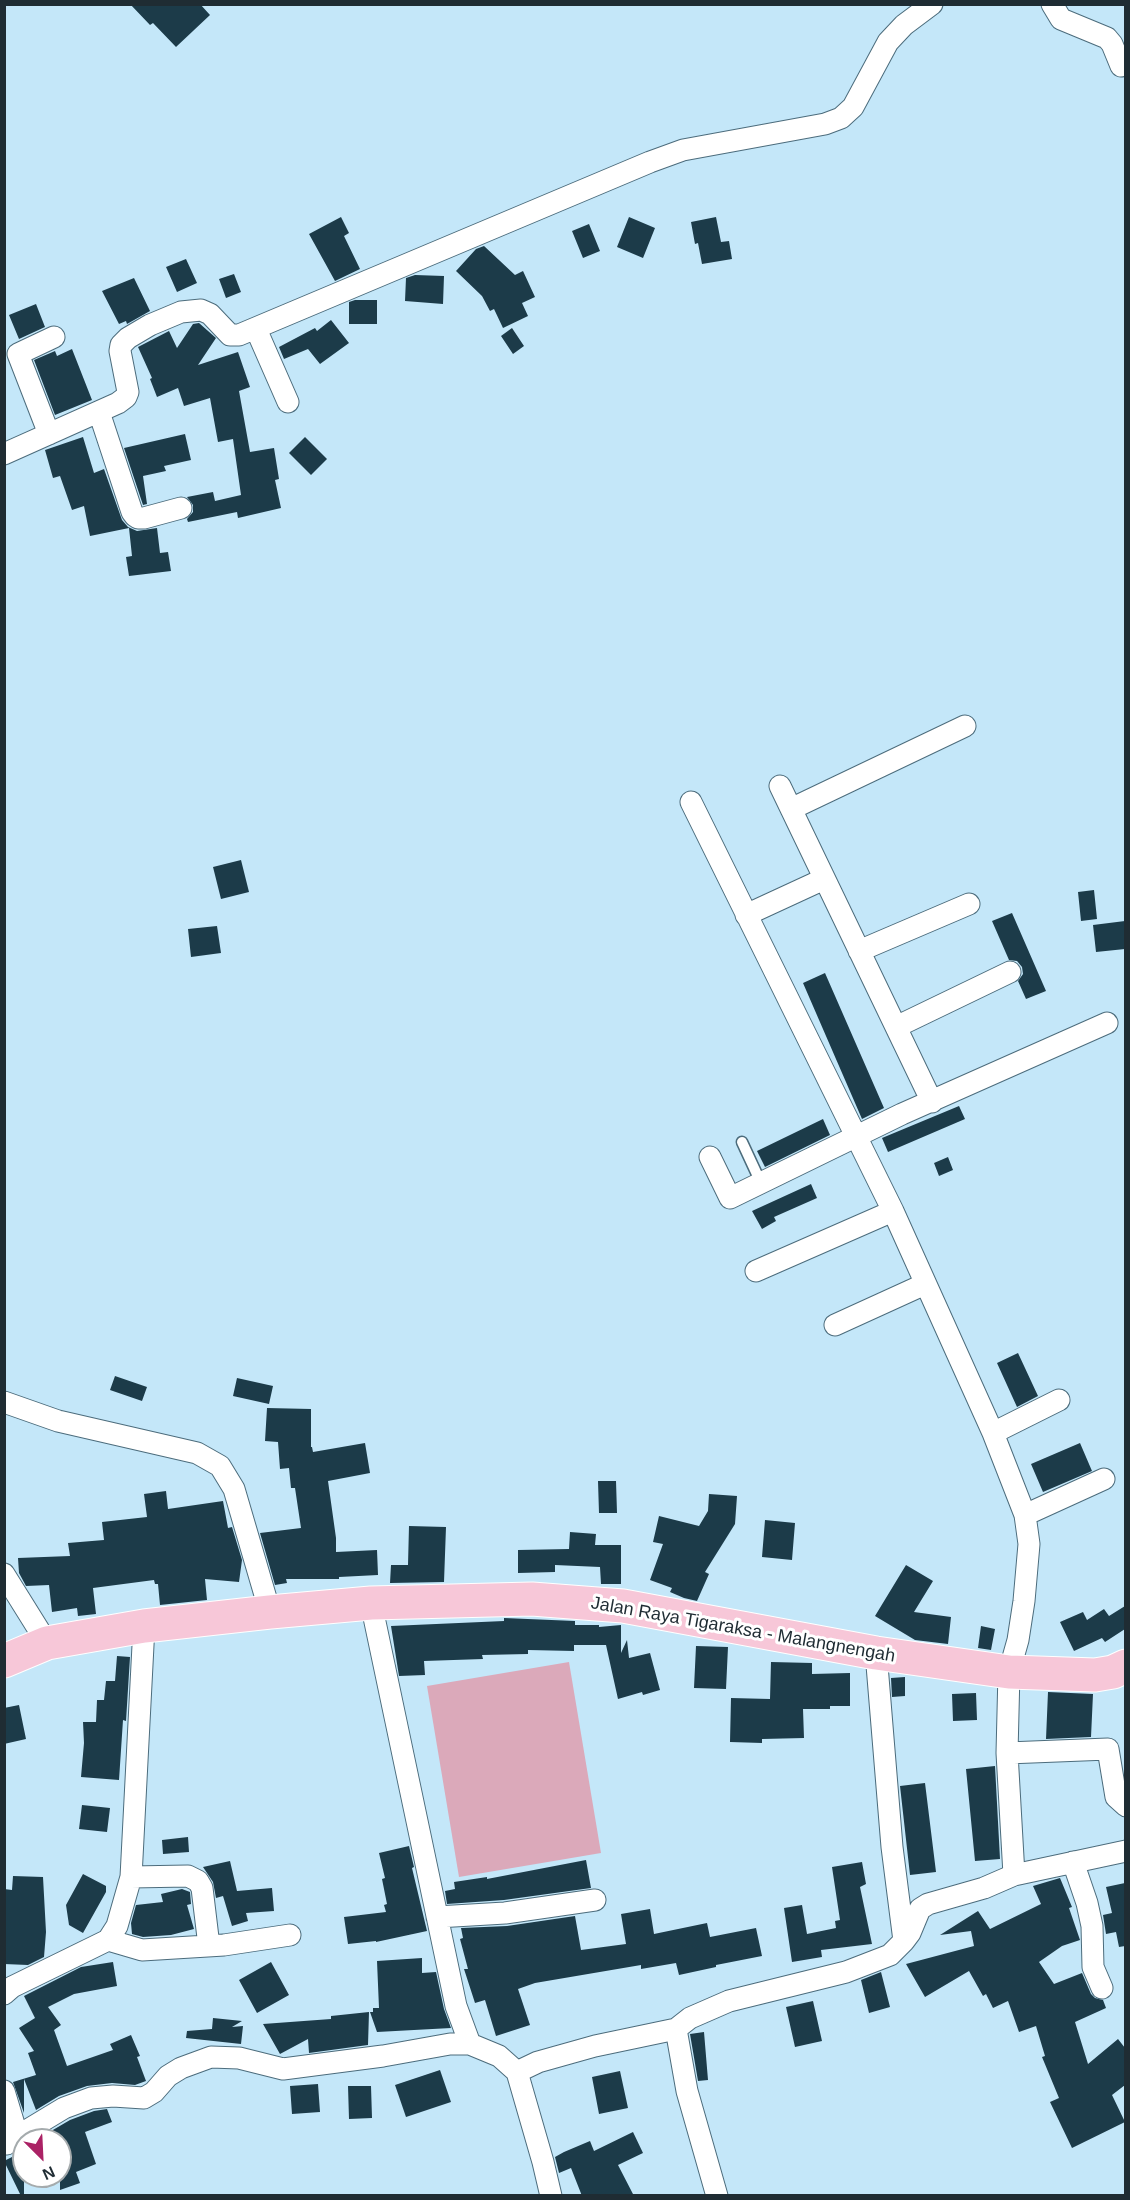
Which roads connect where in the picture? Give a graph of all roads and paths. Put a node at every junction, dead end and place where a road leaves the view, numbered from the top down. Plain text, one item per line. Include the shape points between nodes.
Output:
1 (932, 4) edge
2 (1052, 4) edge
3 (1121, 66) dead end
4 (256, 329) junction
5 (54, 336) dead end
6 (288, 402) dead end
7 (99, 412) junction
8 (49, 434) junction
9 (4, 454) edge
10 (181, 508) dead end
11 (964, 726) dead end
12 (780, 786) dead end
13 (691, 802) dead end
14 (791, 809) junction
15 (824, 879) junction
16 (969, 904) dead end
17 (746, 915) junction
18 (859, 951) junction
19 (1010, 972) dead end
20 (1107, 1023) dead end
21 (896, 1028) junction
22 (932, 1102) junction
23 (856, 1137) junction
24 (742, 1142) dead end
25 (710, 1157) dead end
26 (761, 1183) junction
27 (893, 1211) junction
28 (756, 1271) dead end
29 (925, 1284) junction
30 (835, 1325) dead end
31 (1059, 1400) dead end
32 (4, 1402) edge
33 (993, 1433) junction
34 (1104, 1479) dead end
35 (1025, 1515) junction
36 (4, 1574) edge
37 (371, 1603) junction
38 (270, 1612) junction
39 (144, 1626) junction
40 (47, 1643) junction
41 (876, 1653) junction
42 (4, 1661) edge
43 (1125, 1666) edge
44 (1009, 1672) junction
45 (1007, 1753) junction
46 (1125, 1806) edge
47 (1125, 1851) edge
48 (1073, 1863) junction
49 (1014, 1875) junction
50 (131, 1876) junction
51 (595, 1900) dead end
52 (437, 1917) junction
53 (290, 1935) dead end
54 (108, 1940) junction
55 (904, 1941) junction
56 (209, 1946) junction
57 (4, 1973) edge
58 (33, 1976) junction
59 (1102, 1988) dead end
60 (4, 1994) edge
61 (676, 2029) junction
62 (470, 2044) junction
63 (517, 2072) junction
64 (4, 2091) edge
65 (10, 2141) edge
66 (550, 2196) edge
67 (717, 2196) edge

1 - 4 street via 888,42 853,107 841,118 683,150
2 - 3 street via 1061,19 1107,38
4 - 6 street
4 - 7 street via 231,335 210,314 192,309 150,325 121,345 126,397
5 - 8 street via 18,354
7 - 8 street
7 - 10 street via 135,516 144,518
8 - 9 street
11 - 14 street
12 - 14 street
13 - 17 street
14 - 15 street
15 - 17 street
15 - 18 street
16 - 18 street
17 - 23 street
18 - 21 street
19 - 21 street
20 - 22 street
21 - 22 street
22 - 23 street
23 - 26 street
23 - 27 street
24 - 26 lane
25 - 26 street via 730,1198
27 - 28 street
27 - 29 street
29 - 30 street
29 - 33 street
31 - 33 street
32 - 38 street via 58,1421 197,1453 220,1466 234,1489
33 - 35 street
34 - 35 street
35 - 44 street via 1029,1544 1024,1601
36 - 40 street
37 - 38 main road, Jalan Raya Tigaraksa - Malangnengah
37 - 41 main road, Jalan Raya Tigaraksa - Malangnengah via 532,1599 623,1606
37 - 52 street
38 - 39 main road, Jalan Raya Tigaraksa - Malangnengah
39 - 40 main road, Jalan Raya Tigaraksa - Malangnengah
39 - 50 street
40 - 42 main road, Jalan Raya Tigaraksa - Malangnengah
41 - 44 main road, Jalan Raya Tigaraksa - Malangnengah
41 - 55 street
43 - 44 main road, Jalan Raya Tigaraksa - Malangnengah via 1095,1675
44 - 45 street
45 - 46 street via 1108,1749 1116,1797
45 - 49 street
47 - 48 street
48 - 49 street
48 - 59 street via 1087,1903 1093,1966
49 - 55 street via 928,1904 920,1909
50 - 54 street via 117,1926
50 - 56 street via 189,1876 198,1881
51 - 52 street via 505,1913
52 - 62 street via 456,2006
53 - 56 street
54 - 56 street via 142,1950
54 - 58 street
55 - 61 street via 890,1955 846,1972 729,2001 690,2018
57 - 58 street
58 - 60 street
61 - 63 street via 559,2056
61 - 67 street via 687,2091
62 - 63 street via 499,2056
62 - 65 street via 283,2069 239,2058 211,2057 181,2068 144,2098 91,2098 64,2108
63 - 66 street
64 - 65 street

